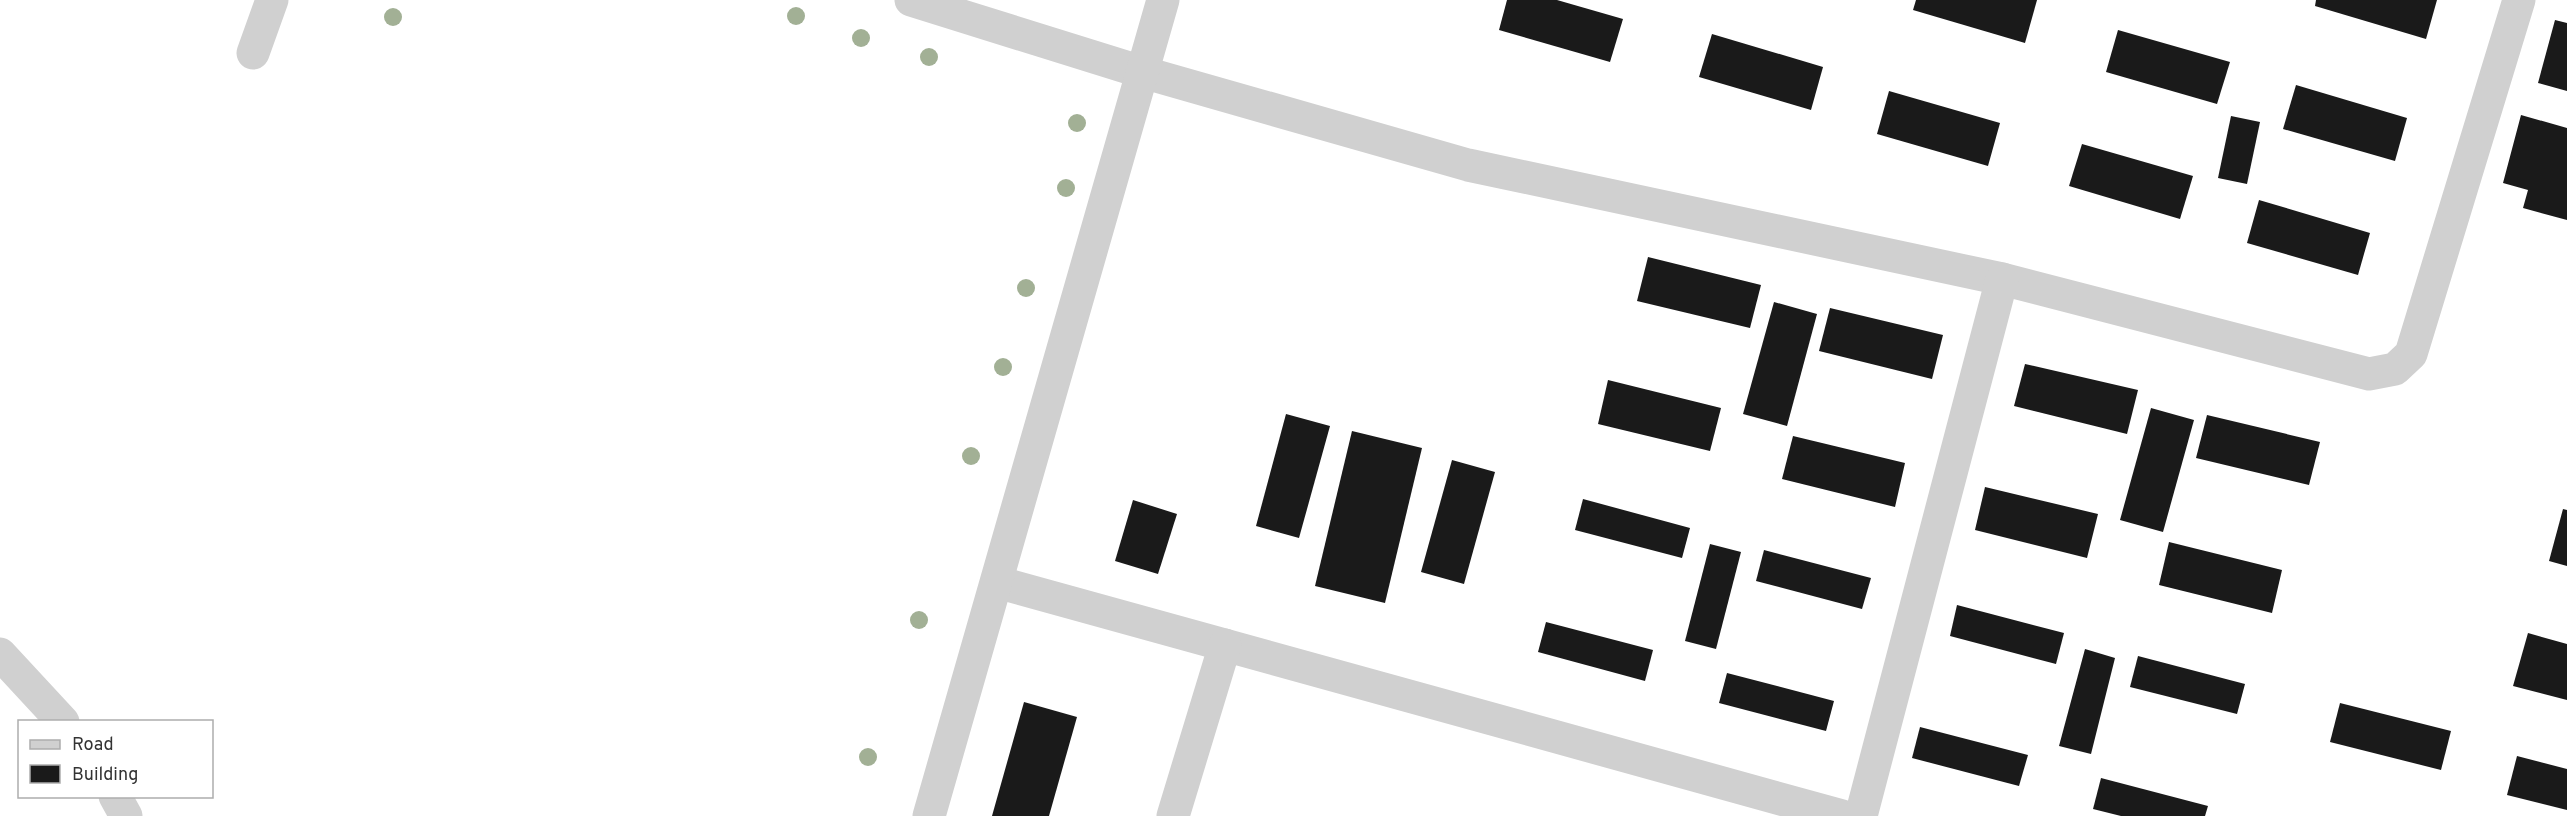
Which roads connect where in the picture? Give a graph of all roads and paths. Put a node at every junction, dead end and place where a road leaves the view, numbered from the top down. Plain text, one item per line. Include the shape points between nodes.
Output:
1 (272, 0) edge
2 (912, 0) edge
3 (1163, 0) edge
4 (2519, 0) edge
5 (253, 53) dead end
6 (1142, 72) junction
7 (2002, 279) junction
8 (997, 582) junction
9 (1225, 645) junction
10 (0, 654) edge
11 (61, 720) edge
12 (116, 798) edge
13 (126, 816) edge
14 (929, 816) edge
15 (1173, 816) edge
16 (1842, 816) edge
17 (1861, 816) edge

1 - 5 lane
2 - 6 lane
3 - 6 lane
4 - 7 lane via 2411,354 2395,369 2369,374
6 - 7 lane via 1468,165
6 - 8 lane
7 - 17 lane
8 - 9 lane
8 - 14 lane
9 - 15 lane
9 - 16 lane
10 - 11 lane
12 - 13 lane

